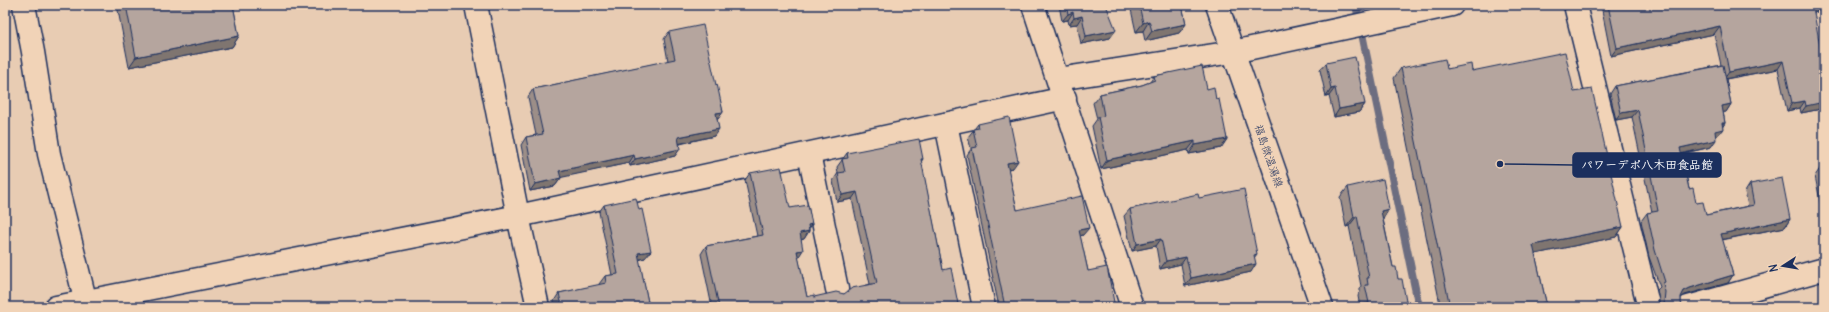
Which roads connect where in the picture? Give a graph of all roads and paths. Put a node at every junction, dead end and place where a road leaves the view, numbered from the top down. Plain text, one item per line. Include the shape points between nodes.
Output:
1 (24, 5) edge
2 (476, 5) edge
3 (1033, 5) edge
4 (1217, 5) edge
5 (1452, 5) edge
6 (1575, 5) edge
7 (1233, 52) junction
8 (1062, 89) junction
9 (946, 124) junction
10 (809, 154) junction
11 (518, 216) junction
12 (1824, 269) edge
13 (838, 289) dead end
14 (87, 304) edge
15 (56, 307) edge
16 (538, 307) edge
17 (984, 307) edge
18 (1132, 307) edge
19 (1322, 307) edge
20 (1646, 307) edge
21 (1688, 307) edge

1 - 14 street via 49,154
2 - 11 street
3 - 8 street
4 - 7 street, 福島微温湯線
5 - 7 street
6 - 20 street via 1647,300
7 - 8 street
7 - 19 street, 福島微温湯線
8 - 9 street
8 - 18 street
9 - 10 street
9 - 17 street
10 - 11 street
10 - 13 street
11 - 14 street
11 - 16 street
12 - 21 street
14 - 15 street

